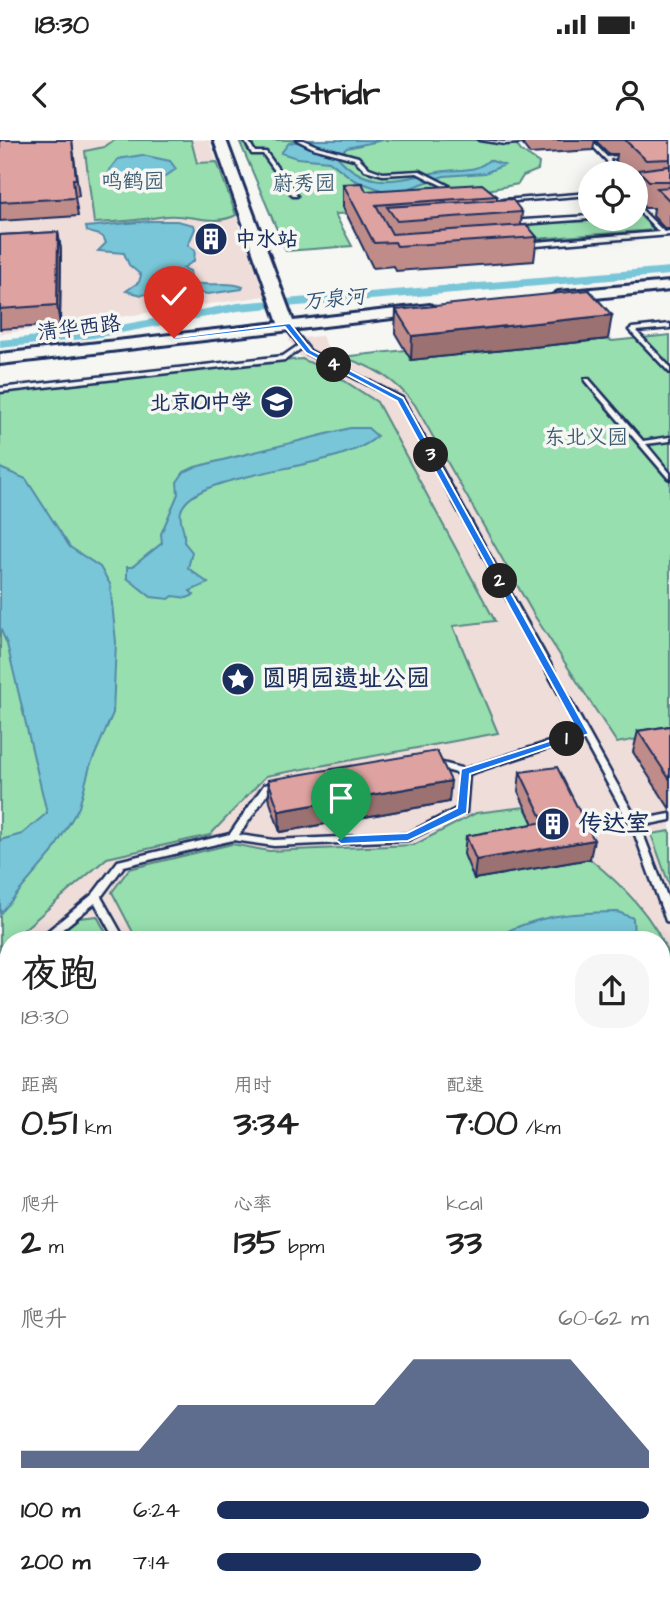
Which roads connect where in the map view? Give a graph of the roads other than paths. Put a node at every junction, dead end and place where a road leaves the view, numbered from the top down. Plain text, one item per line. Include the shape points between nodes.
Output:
1 (220, 140) edge
2 (246, 140) edge
3 (481, 140) edge
4 (556, 140) edge
5 (589, 140) edge
6 (300, 141) edge
7 (631, 156) edge
8 (606, 158) junction
9 (607, 161) edge
10 (458, 191) edge
11 (295, 195) dead end
12 (578, 195) edge
13 (496, 202) edge
14 (657, 212) edge
15 (648, 213) edge
16 (498, 216) edge
17 (648, 217) edge
18 (578, 218) edge
19 (667, 234) edge
20 (521, 245) edge
21 (670, 286) edge
22 (547, 298) edge
23 (451, 308) edge
24 (282, 311) junction
25 (670, 326) edge
26 (303, 345) junction
27 (0, 359) edge
28 (670, 371) edge
29 (587, 380) dead end
30 (0, 390) edge
31 (670, 439) edge
32 (641, 443) junction
33 (670, 477) edge
34 (584, 734) junction
35 (417, 759) edge
36 (465, 772) junction
37 (294, 782) edge
38 (670, 817) edge
39 (634, 824) junction
40 (233, 837) junction
41 (96, 897) junction
42 (670, 918) edge
43 (53, 931) edge
44 (115, 931) edge

1 - 24 main road
2 - 11 lane via 254,153 264,153
3 - 4 lane
5 - 8 lane
6 - 10 lane via 356,158 366,169 383,174 418,172
7 - 8 lane
8 - 9 lane
12 - 13 lane
14 - 15 lane
16 - 18 lane via 506,223
17 - 19 lane
19 - 20 lane
21 - 22 main road
23 - 24 main road, 清华西路
24 - 26 lane
24 - 27 main road, 清华西路
25 - 28 lane via 632,330
26 - 30 lane via 285,358
26 - 34 lane via 308,352 400,400
29 - 32 lane
31 - 32 lane
32 - 33 lane
34 - 36 lane
34 - 39 lane
35 - 36 lane
36 - 40 lane via 463,810 408,837 274,843
37 - 40 lane via 267,787
38 - 39 lane
39 - 42 lane
40 - 41 lane via 121,863
41 - 43 lane
41 - 44 lane

